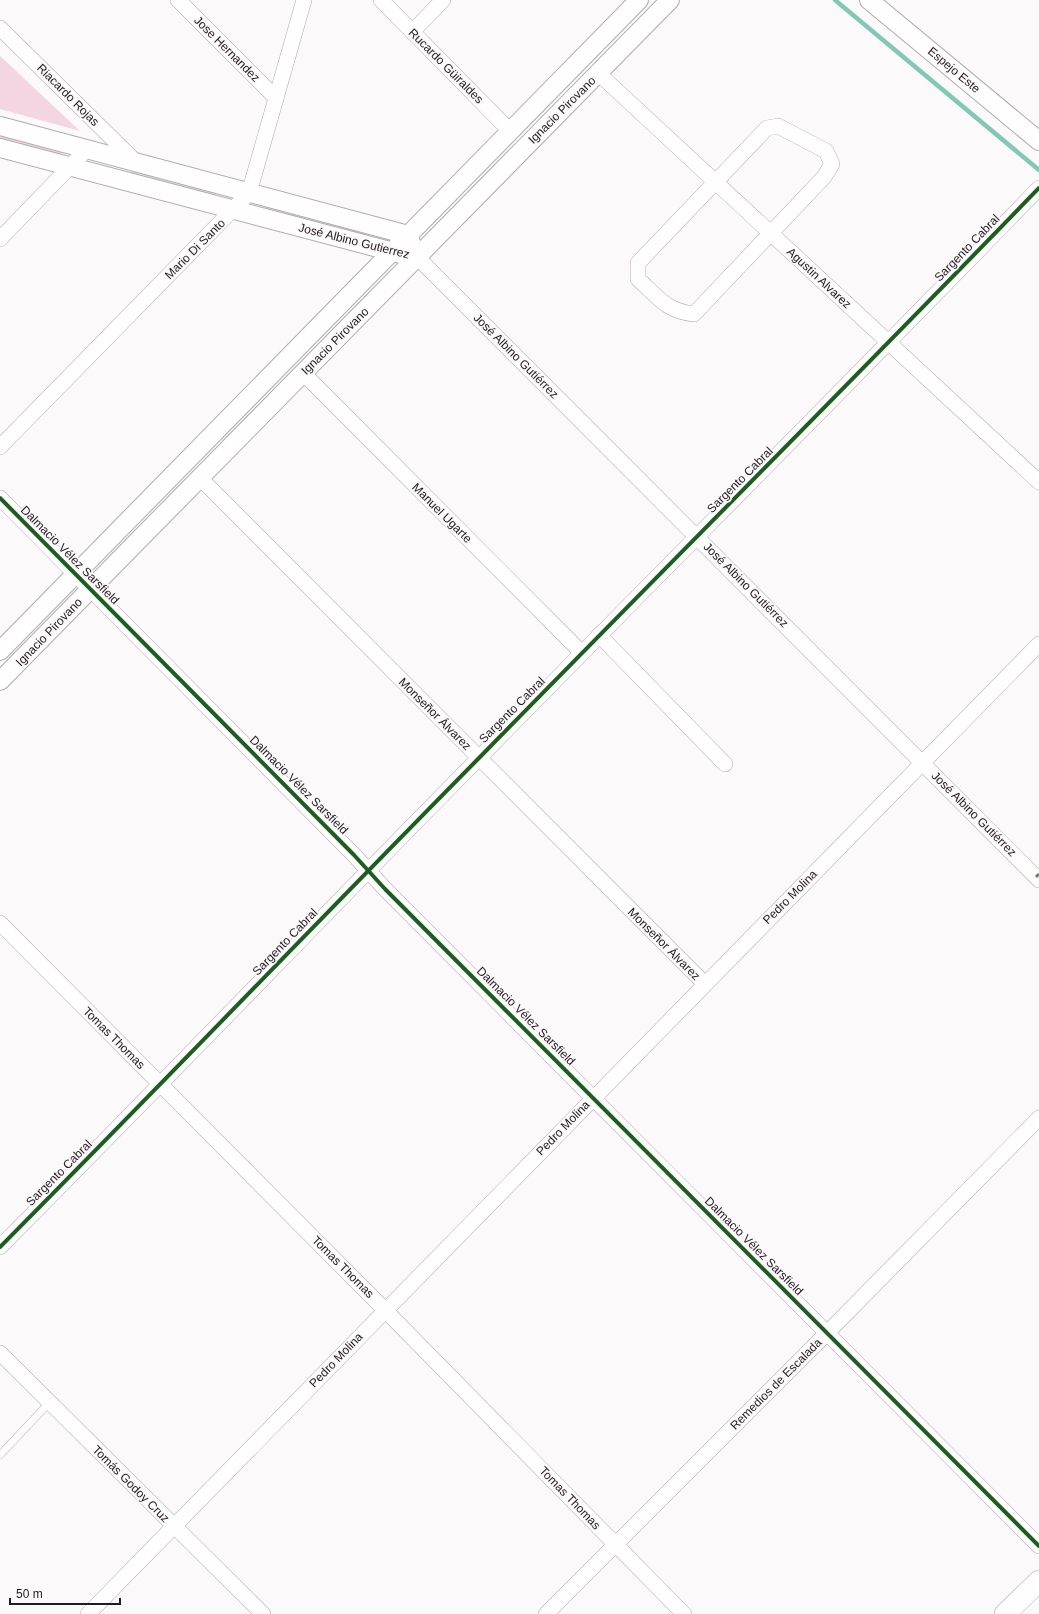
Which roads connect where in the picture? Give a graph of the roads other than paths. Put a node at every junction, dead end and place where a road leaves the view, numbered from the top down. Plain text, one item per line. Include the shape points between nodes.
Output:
1 (178, 0) edge
2 (304, 0) edge
3 (381, 0) edge
4 (444, 0) edge
5 (639, 0) edge
6 (670, 0) edge
7 (869, 0) edge
8 (1, 29) edge
9 (412, 32) junction
10 (598, 73) junction
11 (276, 98) junction
12 (525, 116) junction
13 (0, 126) edge
14 (510, 131) junction
15 (541, 131) junction
16 (1039, 141) edge
17 (496, 146) junction
18 (0, 148) edge
19 (87, 149) junction
20 (136, 162) junction
21 (511, 162) junction
22 (71, 167) junction
23 (716, 182) junction
24 (1039, 188) edge
25 (249, 193) junction
26 (233, 210) junction
27 (771, 234) junction
28 (408, 236) junction
29 (0, 239) edge
30 (392, 252) junction
31 (417, 257) junction
32 (889, 343) junction
33 (303, 373) junction
34 (0, 447) edge
35 (200, 478) junction
36 (1039, 482) edge
37 (0, 498) edge
38 (698, 537) junction
39 (75, 575) junction
40 (90, 590) junction
41 (599, 635) junction
42 (1039, 644) edge
43 (0, 651) edge
44 (582, 653) junction
45 (0, 682) edge
46 (478, 758) junction
47 (924, 763) junction
48 (725, 764) dead end
49 (368, 870) junction
50 (1038, 877) edge
51 (0, 923) edge
52 (704, 984) junction
53 (161, 1085) junction
54 (593, 1097) junction
55 (1039, 1118) edge
56 (0, 1247) edge
57 (385, 1310) junction
58 (827, 1334) junction
59 (0, 1353) edge
60 (49, 1403) junction
61 (0, 1455) edge
62 (175, 1526) junction
63 (615, 1544) junction
64 (1039, 1546) edge
65 (1039, 1581) edge
66 (88, 1614) edge
67 (263, 1614) edge
68 (546, 1614) edge
69 (684, 1614) edge
70 (1005, 1614) edge

1 - 11 street, Jose Hernandez
2 - 11 street, Mario Di Santo
3 - 9 street, Rucardo Güiraldes
4 - 9 street
5 - 12 street, Ignacio Pirovano
6 - 10 street, Ignacio Pirovano
7 - 16 street, Espejo Este
8 - 20 street, Riacardo Rojas
9 - 14 street, Rucardo Güiraldes
10 - 15 street, Ignacio Pirovano
10 - 23 street, Agustin Alvarez
11 - 25 street, Mario Di Santo
12 - 14 street, Ignacio Pirovano
12 - 15 street
13 - 19 street, José Albino Gutierrez
14 - 17 street, Ignacio Pirovano
15 - 21 street, Ignacio Pirovano
17 - 21 street
17 - 28 street, Ignacio Pirovano
18 - 22 street, José Albino Gutierrez
19 - 20 street, José Albino Gutierrez
19 - 22 street
20 - 25 street, José Albino Gutierrez
21 - 31 street, Ignacio Pirovano
22 - 26 street, José Albino Gutierrez
22 - 29 street
23 - 27 street, Agustin Alvarez
23 - 27 street via 767,128 778,126 826,151 832,164 828,171
23 - 27 street via 638,263 638,279 668,307 682,313 694,314
24 - 32 street, Sargento Cabral
25 - 26 street, Mario Di Santo
25 - 28 street, José Albino Gutierrez
26 - 30 street, José Albino Gutierrez
26 - 34 street, Mario Di Santo
27 - 32 street, Agustin Alvarez
28 - 30 street, Ignacio Pirovano
28 - 31 street, José Albino Gutierrez
30 - 31 street, José Albino Gutierrez
30 - 39 street, Ignacio Pirovano
31 - 33 street, Ignacio Pirovano
31 - 38 street, José Albino Gutiérrez
32 - 36 street, Agustin Alvarez
32 - 38 street, Sargento Cabral
33 - 35 street, Ignacio Pirovano
33 - 44 street, Manuel Ugarte
35 - 40 street, Ignacio Pirovano
35 - 46 street, Monseñor Álvarez
37 - 39 street, Dalmacio Vélez Sarsfield
38 - 41 street, Sargento Cabral
38 - 47 street, José Albino Gutiérrez
39 - 40 street, Dalmacio Vélez Sarsfield
39 - 43 street, Ignacio Pirovano
40 - 45 street, Ignacio Pirovano
40 - 49 street, Dalmacio Vélez Sarsfield
41 - 44 street, Sargento Cabral
41 - 48 street
42 - 47 street, Pedro Molina
44 - 46 street, Sargento Cabral
46 - 49 street, Sargento Cabral
46 - 52 street, Monseñor Álvarez
47 - 50 street, José Albino Gutiérrez
47 - 52 street, Pedro Molina
49 - 53 street, Sargento Cabral
49 - 54 street, Dalmacio Vélez Sarsfield
51 - 53 street, Tomas Thomas
52 - 54 street, Pedro Molina
53 - 56 street, Sargento Cabral
53 - 57 street, Tomas Thomas
54 - 57 street, Pedro Molina
54 - 58 street, Dalmacio Vélez Sarsfield
55 - 58 street, Remedios de Escalada
57 - 62 street, Pedro Molina
57 - 63 street, Tomas Thomas
58 - 63 street, Remedios de Escalada
58 - 64 street, Dalmacio Vélez Sarsfield
59 - 60 street, Tomás Godoy Cruz
60 - 61 lane
60 - 62 street, Tomás Godoy Cruz
62 - 66 street, Pedro Molina
62 - 67 street, Tomás Godoy Cruz
63 - 68 street, Remedios de Escalada
63 - 69 street, Tomas Thomas
65 - 70 main road

